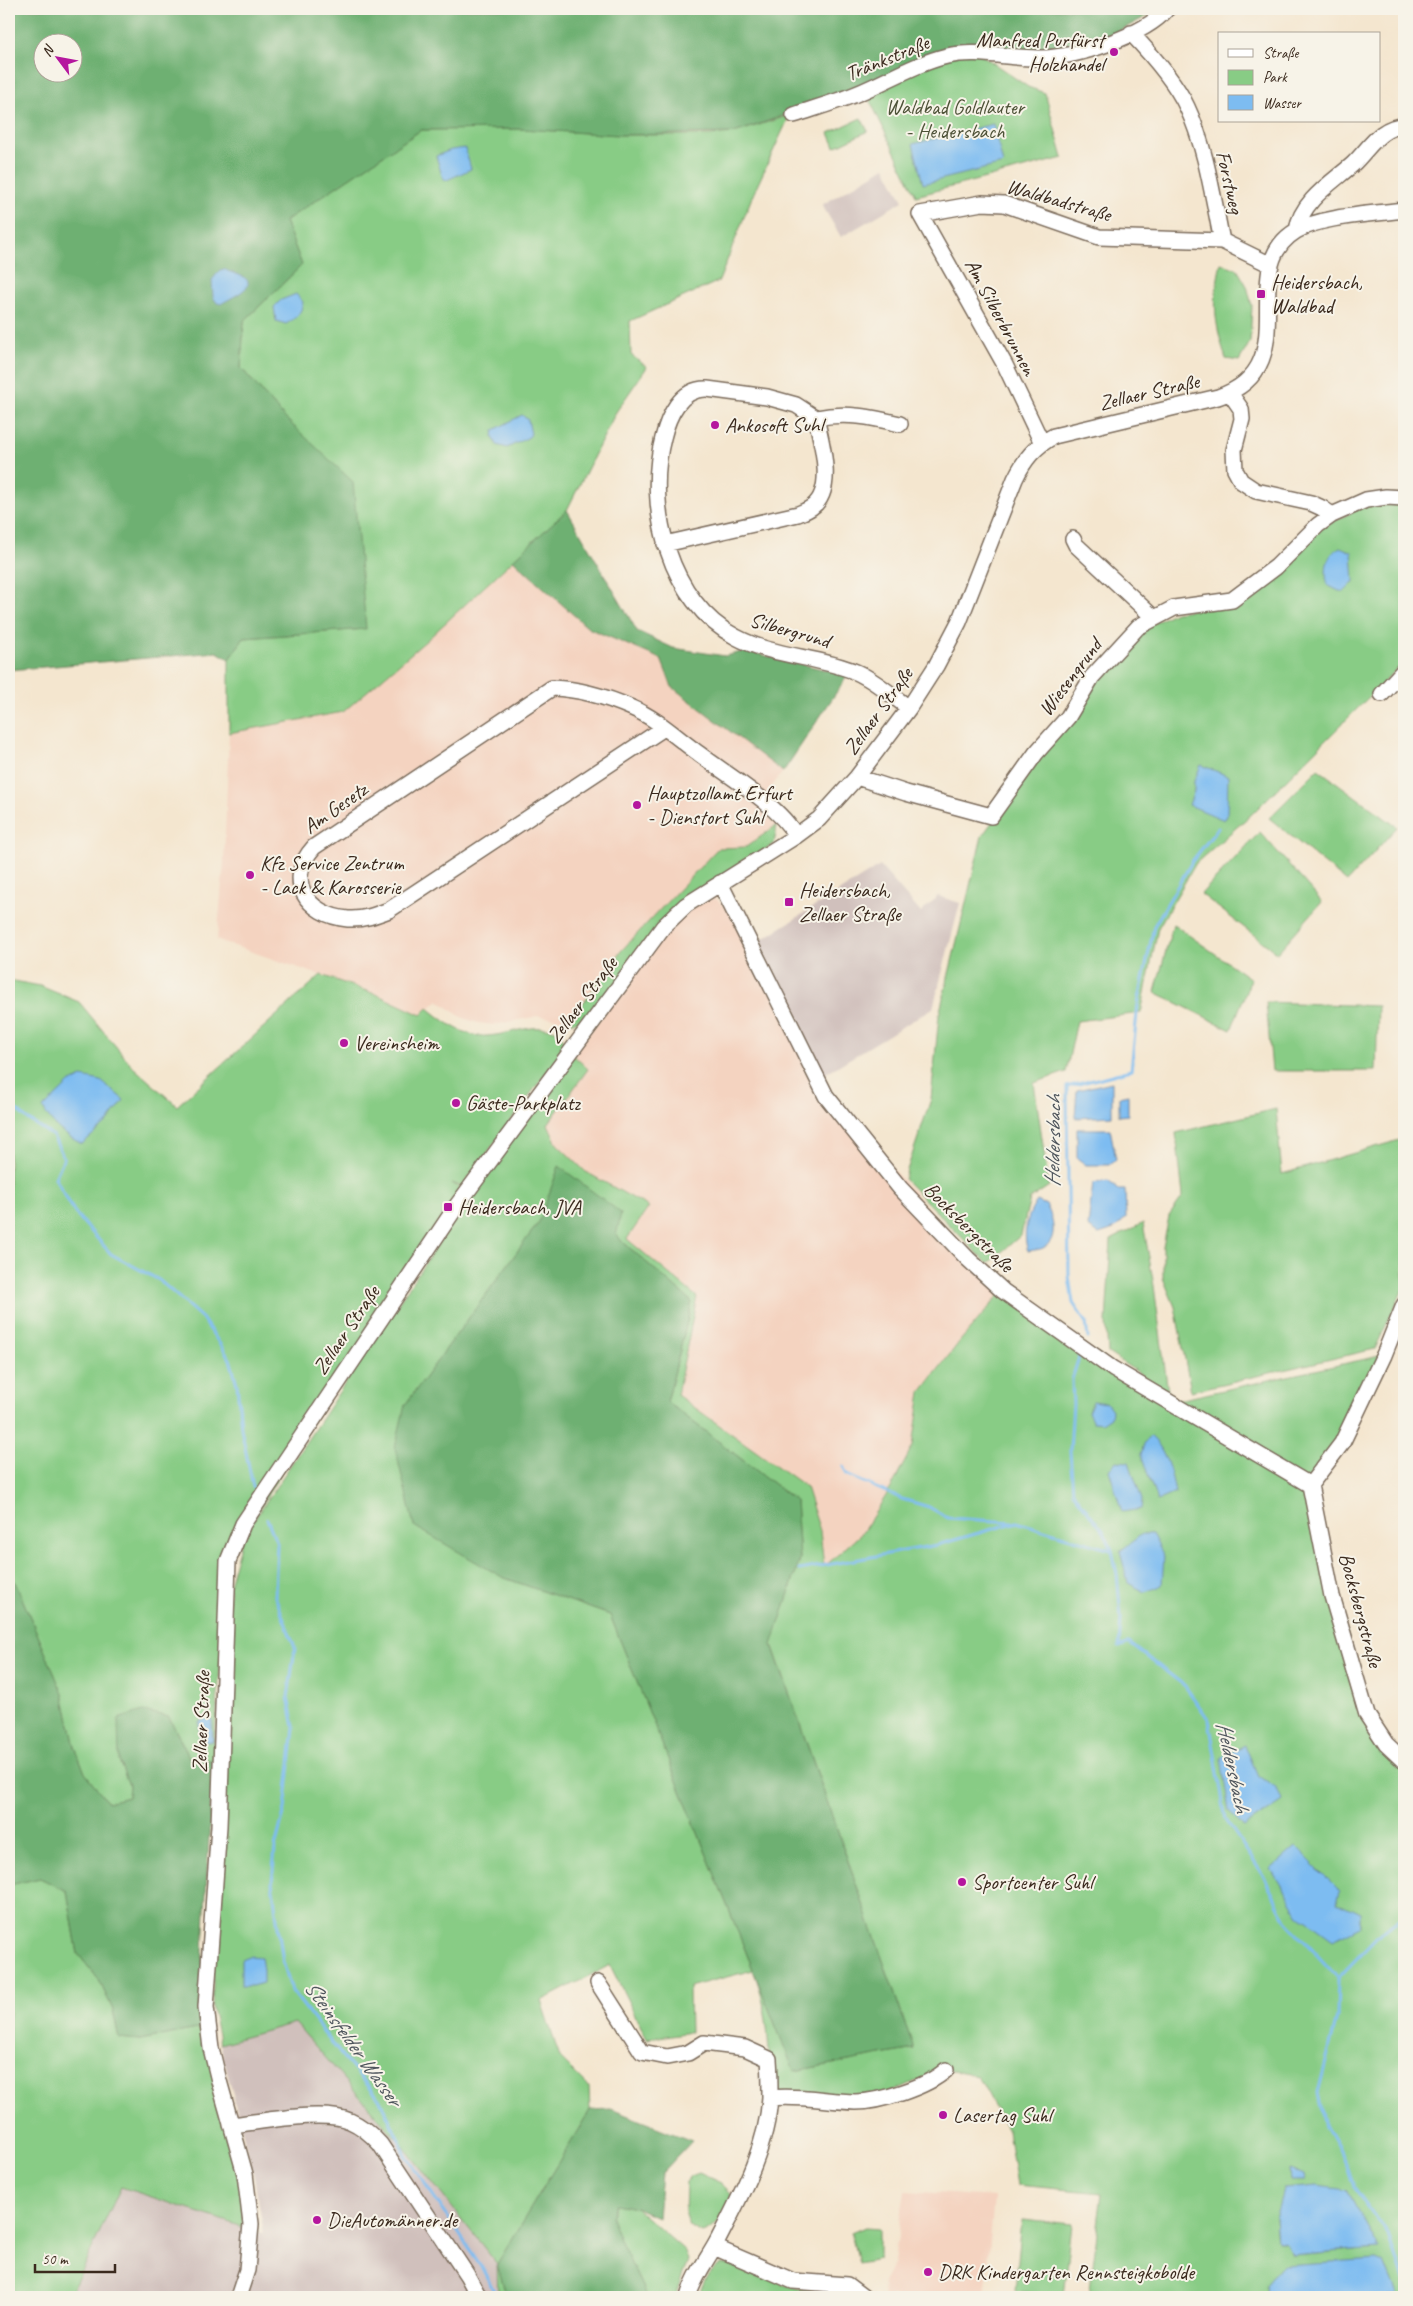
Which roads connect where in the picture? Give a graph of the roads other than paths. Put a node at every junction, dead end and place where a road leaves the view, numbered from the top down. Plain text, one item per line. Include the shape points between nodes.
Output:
1 (1167, 9) edge
2 (1131, 33) junction
3 (794, 116) dead end
4 (1404, 126) edge
5 (1404, 210) edge
6 (920, 214) joint
7 (1297, 230) junction
8 (1222, 241) junction
9 (1271, 265) junction
10 (1230, 393) junction
11 (816, 418) junction
12 (900, 424) dead end
13 (1042, 443) junction
14 (1404, 498) edge
15 (1332, 515) junction
16 (1074, 539) dead end
17 (665, 544) junction
18 (1154, 617) junction
19 (1404, 670) edge
20 (1382, 694) dead end
21 (909, 708) junction
22 (664, 728) junction
23 (857, 777) junction
24 (796, 836) junction
25 (720, 883) junction
26 (1404, 1305) edge
27 (1310, 1485) junction
28 (1404, 1761) edge
29 (598, 1983) dead end
30 (946, 2070) dead end
31 (770, 2098) junction
32 (231, 2125) junction
33 (714, 2247) junction
34 (238, 2297) edge
35 (479, 2297) edge
36 (688, 2297) edge
37 (863, 2297) edge

1 - 2 street, Tränkstraße
2 - 3 street, Tränkstraße via 1070,56 1041,58 972,52 948,56
2 - 8 street, Forstweg via 1152,55 1186,105 1200,141
4 - 7 street via 1395,126 1380,135 1333,180 1299,219
5 - 7 street, Zellaer Straße via 1320,222
6 - 8 street, Waldbadstraße via 982,203 1004,204 1099,237
6 - 13 street, Am Silberbrunnen via 1005,365
7 - 9 street, Zellaer Straße via 1280,244
8 - 9 street, Waldbadstraße
9 - 10 street, Zellaer Straße via 1268,327 1262,358 1251,377
10 - 13 street, Zellaer Straße via 1064,434
10 - 15 street via 1241,409 1242,419 1234,450 1235,470 1241,481 1256,491 1311,503
11 - 12 street via 837,413
11 - 17 street via 826,468 822,492 814,506 781,519
11 - 17 street, Silbergrund via 796,405 762,396 702,389 684,398 668,419 658,458
13 - 21 street, Zellaer Straße via 1021,466 959,622
14 - 15 street, Wiesengrund via 1366,500
15 - 18 street, Wiesengrund via 1318,524 1276,567 1232,600 1174,608
16 - 18 street via 1076,545
17 - 21 street, Silbergrund via 680,580 692,598 720,627 736,638 857,672
18 - 23 street, Wiesengrund via 1138,627 1092,677 1068,717 1036,753 991,816
19 - 20 street
21 - 23 street, Zellaer Straße
22 - 22 street, Am Gesetz via 633,708 574,688 552,688 314,847 304,857 299,874 303,894 310,904 336,917 371,917 389,910
22 - 24 street, Am Gesetz via 770,807 790,825
23 - 24 street, Zellaer Straße via 818,819
24 - 25 street, Zellaer Straße
25 - 27 street, Bocksbergstraße via 826,1096 900,1188 962,1252 1003,1291 1113,1368
25 - 32 street, Zellaer Straße via 686,905 663,927 466,1192 305,1428 236,1536 228,1561 218,1826 206,2007 211,2048
26 - 27 street via 1342,1443
27 - 28 street, Bocksbergstraße via 1332,1596 1367,1715 1386,1744
29 - 31 street via 642,2052 667,2057 688,2053 704,2043 745,2048 769,2059
30 - 31 street via 916,2087 877,2099 856,2102 794,2096
31 - 33 street via 753,2168
32 - 34 street, Zellaer Straße via 245,2174 251,2224 247,2270
32 - 35 street via 327,2116 348,2120 369,2132
33 - 36 street
33 - 37 street via 793,2281 846,2285

